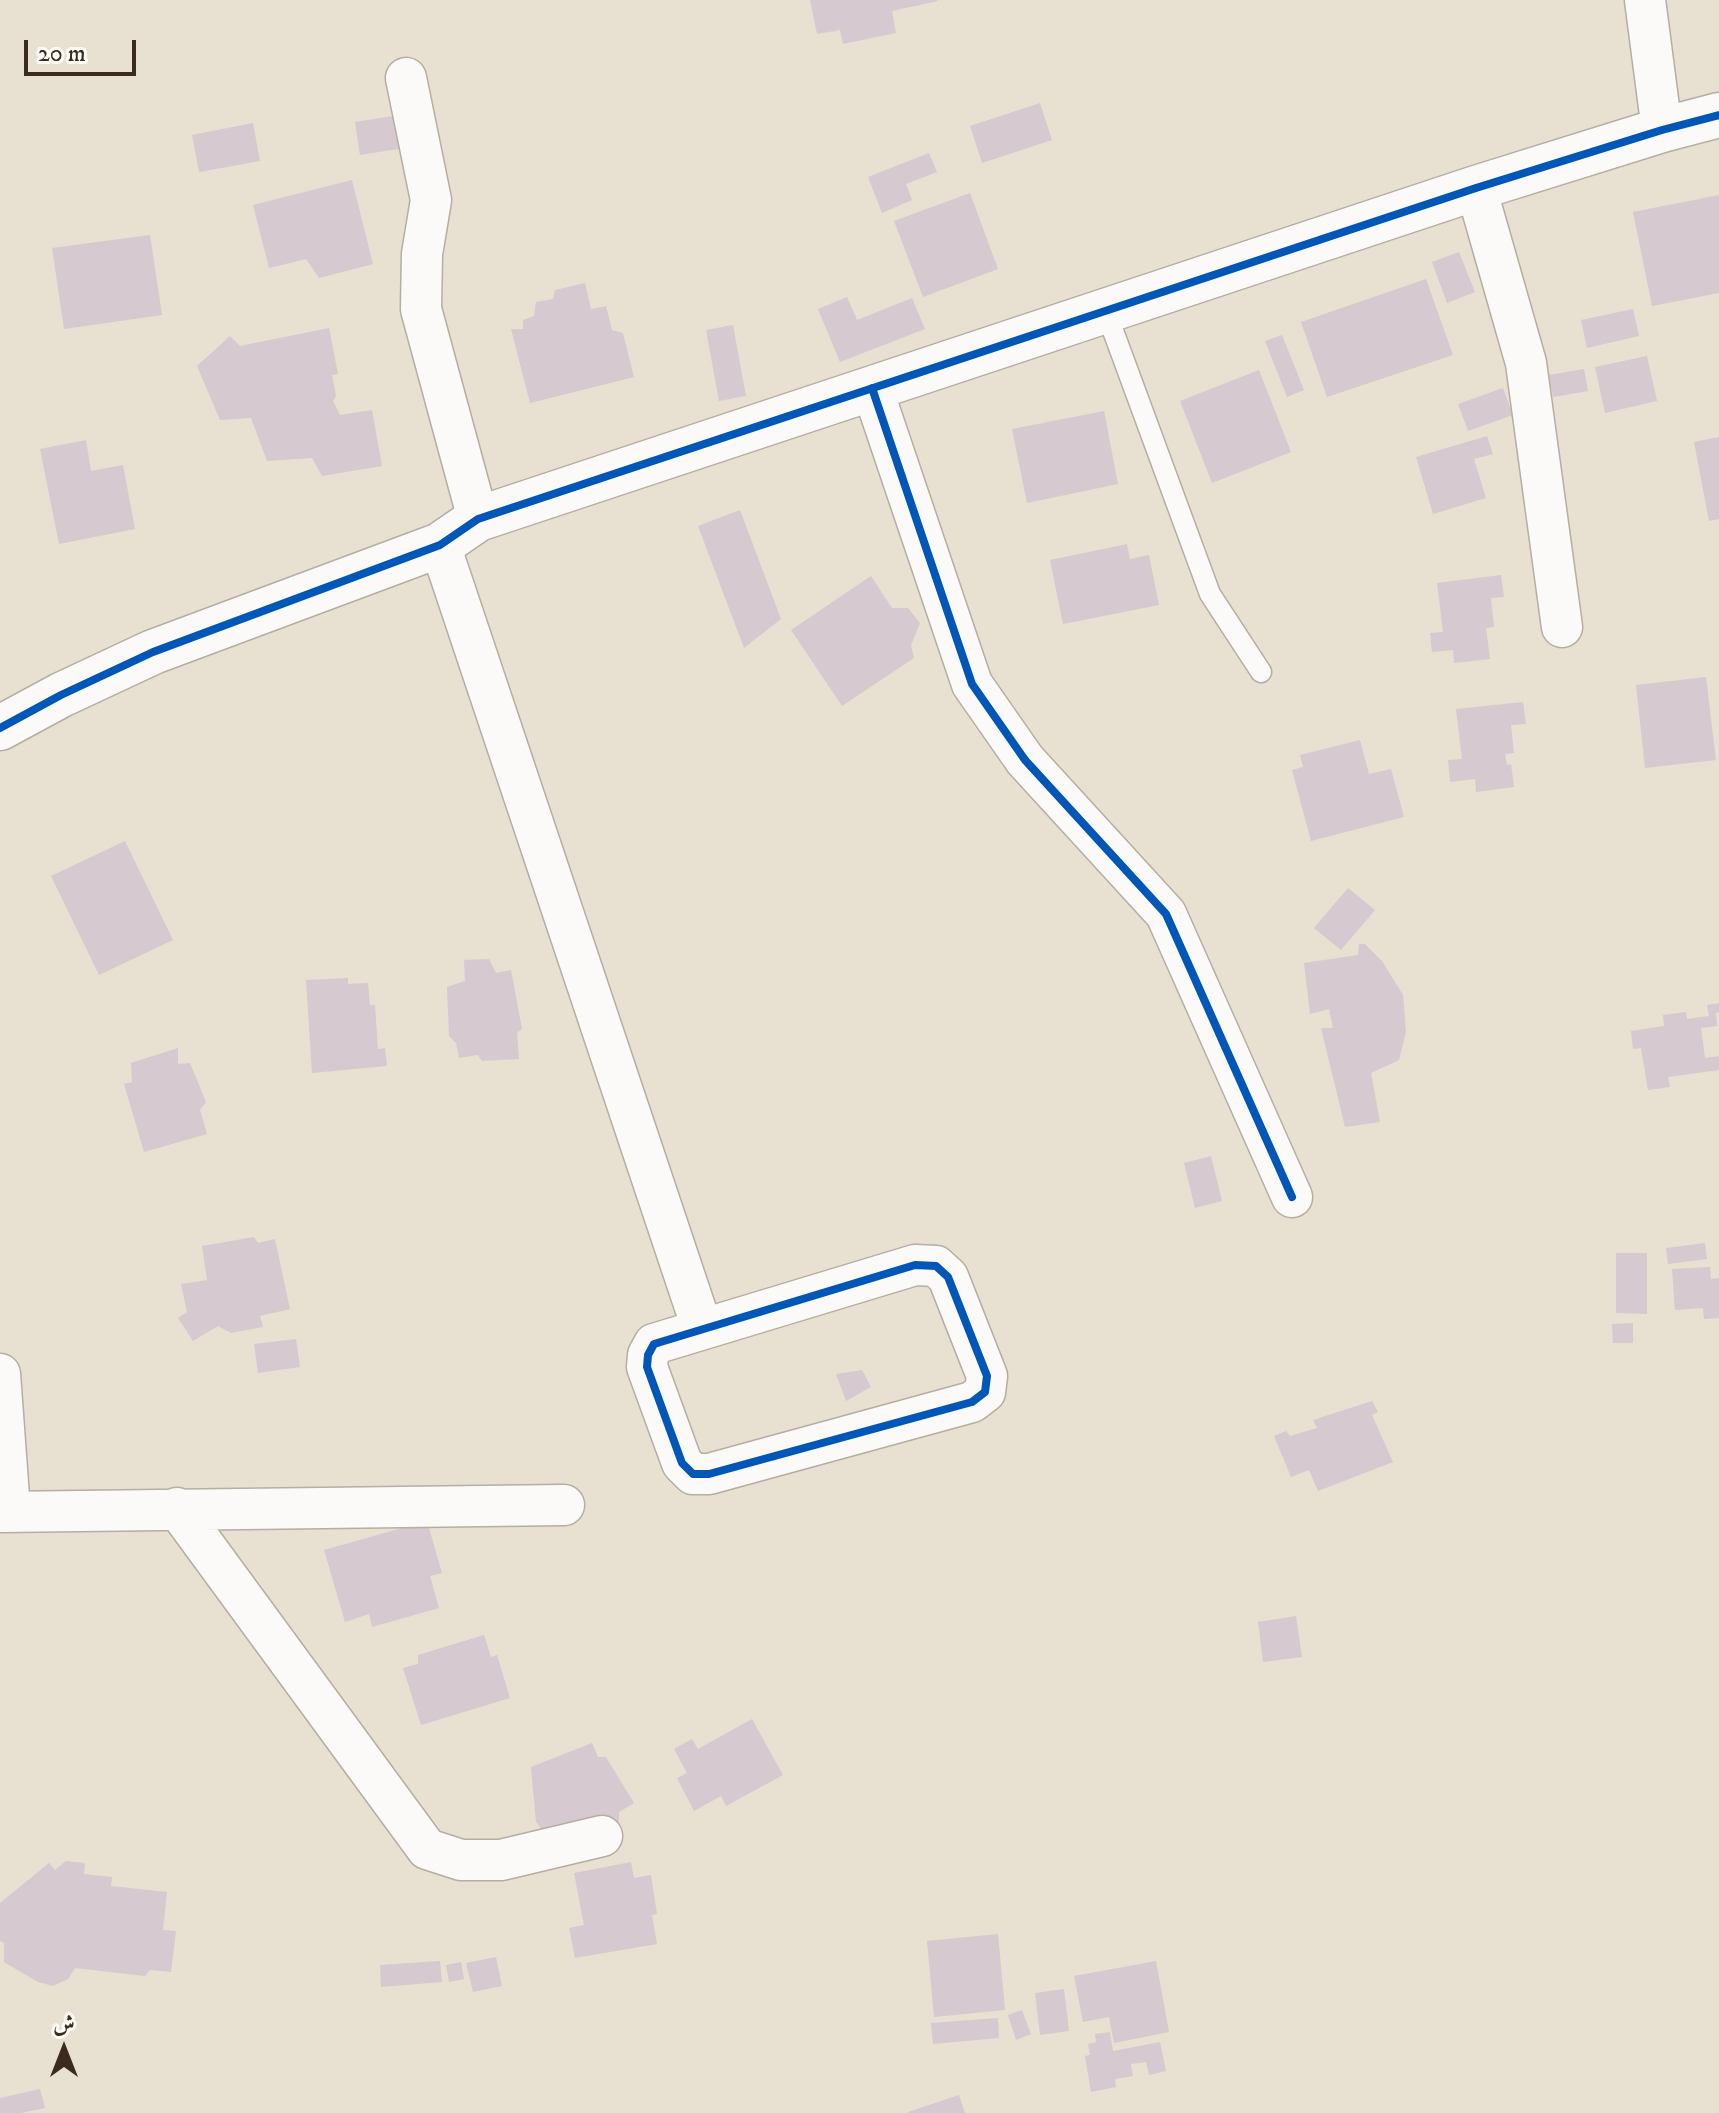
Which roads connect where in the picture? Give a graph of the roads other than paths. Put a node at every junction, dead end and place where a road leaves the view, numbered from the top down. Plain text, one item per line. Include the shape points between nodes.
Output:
1 (1645, 0) edge
2 (406, 78) dead end
3 (1719, 115) edge
4 (1662, 130) junction
5 (1476, 188) junction
6 (1105, 309) junction
7 (872, 388) junction
8 (478, 519) junction
9 (440, 545) junction
10 (1562, 627) dead end
11 (1261, 672) dead end
12 (0, 728) edge
13 (1292, 1197) dead end
14 (702, 1328) junction
15 (0, 1374) edge
16 (564, 1505) dead end
17 (177, 1508) junction
18 (5, 1511) edge
19 (602, 1836) dead end

1 - 4 street
2 - 8 street via 431,200 422,254 421,309
3 - 4 street
4 - 5 street
5 - 6 street
5 - 10 street via 1526,363
6 - 7 street
6 - 11 lane via 1210,594
7 - 8 street
7 - 13 street via 972,684 1025,760 1166,914
8 - 9 street
9 - 12 street via 153,652
9 - 14 street
14 - 14 street via 654,1344 647,1367 682,1463 693,1474 972,1402 985,1392 987,1376 948,1277 936,1266 915,1265
15 - 18 street
16 - 17 street
17 - 18 street
17 - 19 street via 427,1849 461,1860 501,1860

